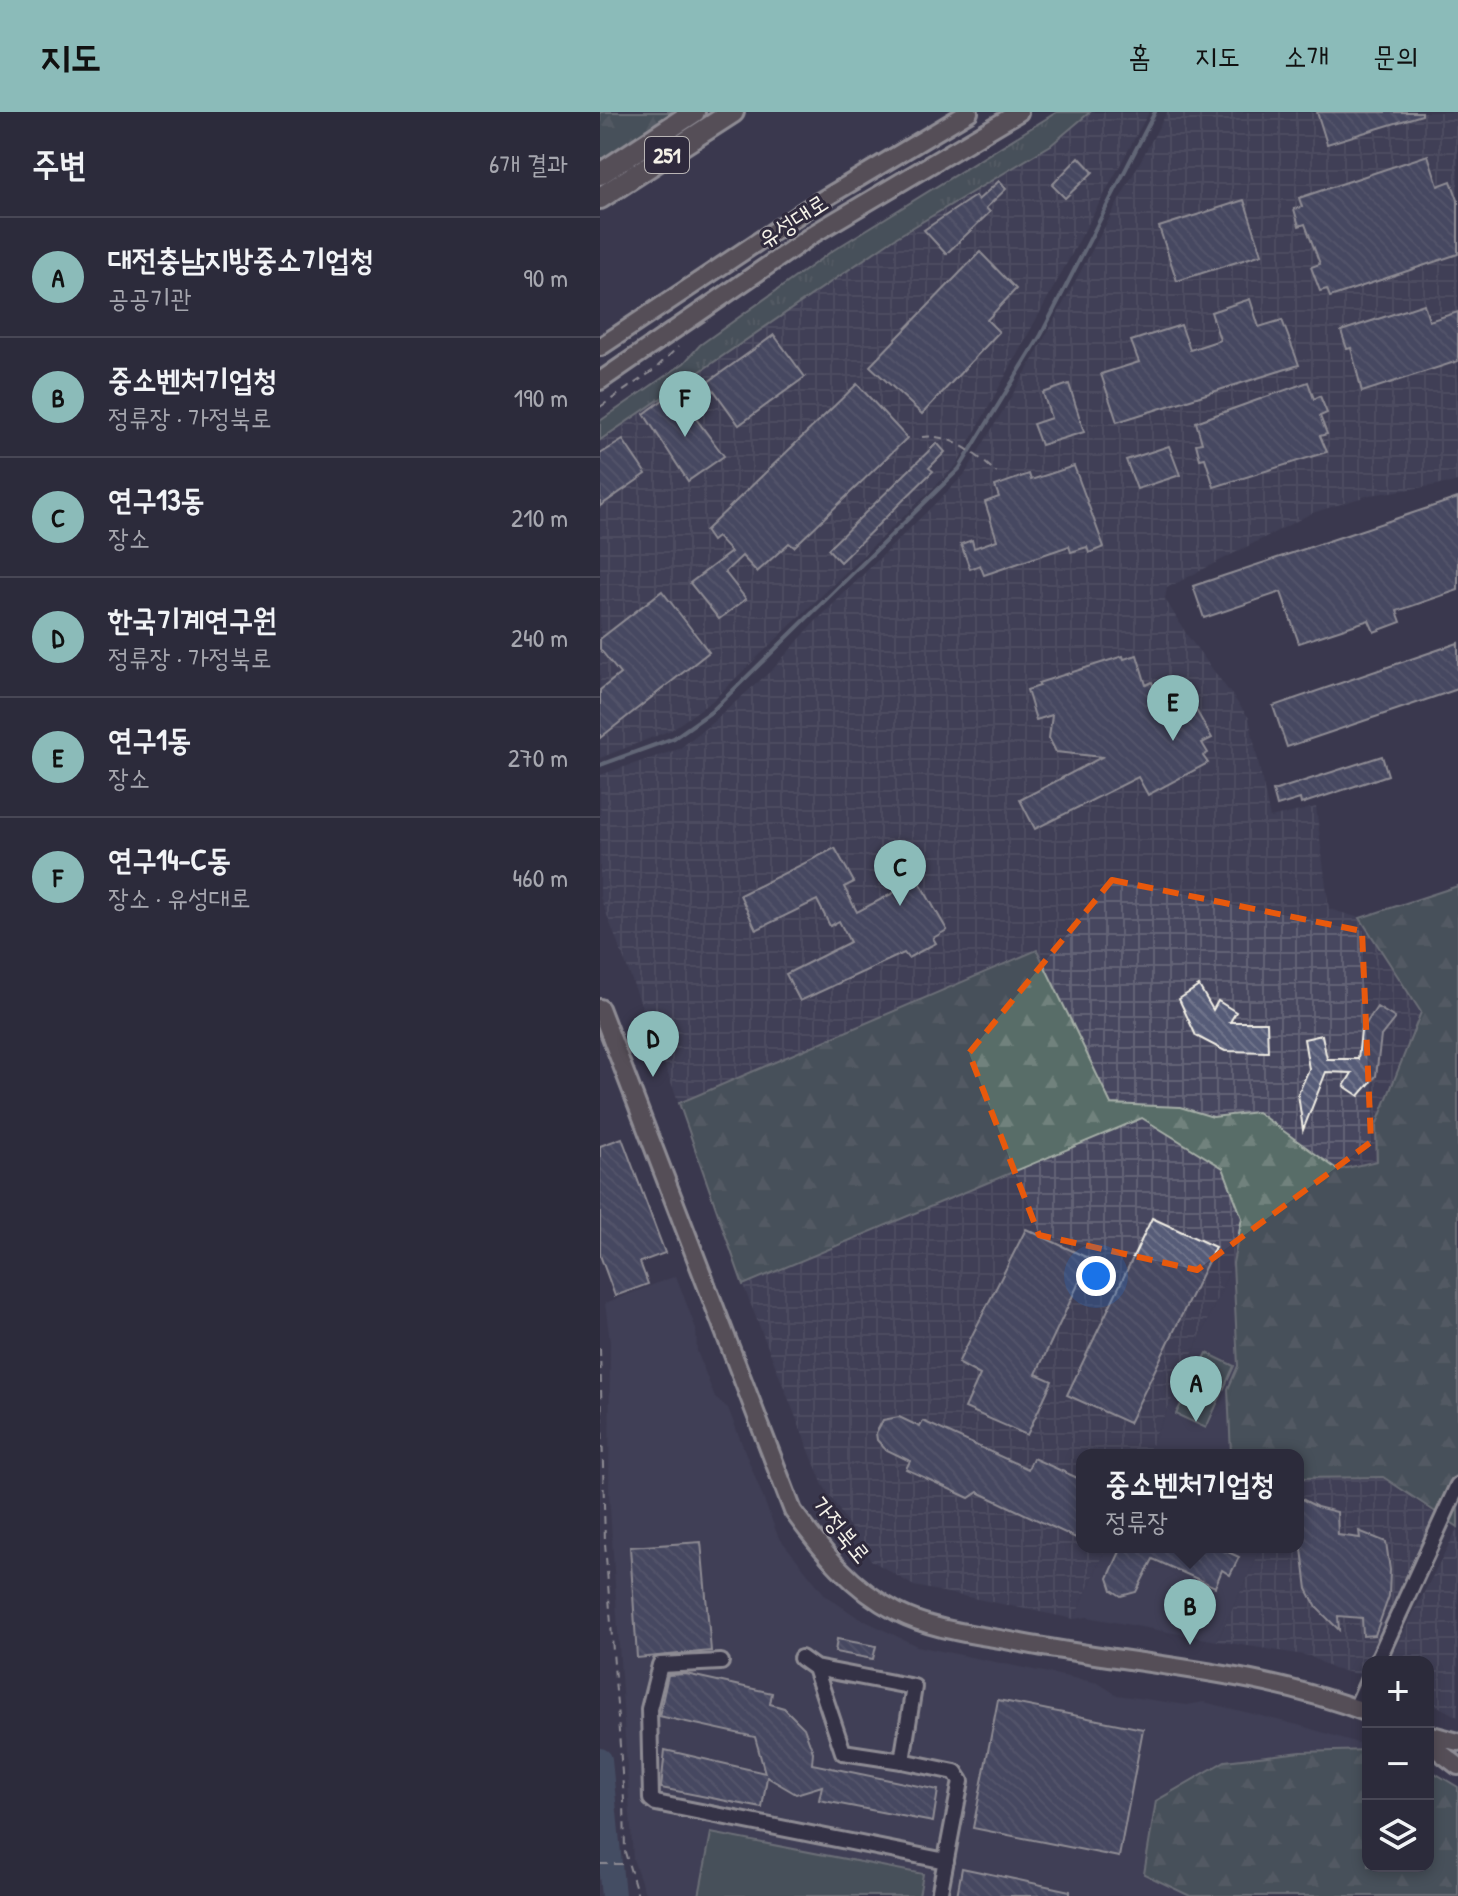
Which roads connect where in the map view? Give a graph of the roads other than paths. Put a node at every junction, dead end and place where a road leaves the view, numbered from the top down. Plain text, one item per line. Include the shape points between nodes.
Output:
1 (694, 112) edge
2 (733, 112) edge
3 (969, 112) edge
4 (1019, 112) edge
5 (600, 174) edge
6 (600, 198) edge
7 (600, 347) edge
8 (600, 381) edge
9 (600, 1008) edge
10 (1458, 1485) edge
11 (1380, 1656) edge
12 (801, 1658) dead end
13 (721, 1662) dead end
14 (815, 1668) junction
15 (1362, 1711) edge
16 (1434, 1736) edge
17 (1458, 1742) edge
18 (1434, 1748) edge
19 (902, 1761) junction
20 (1458, 1766) edge
21 (946, 1861) junction
22 (939, 1896) edge

1 - 5 highway, 251
2 - 6 highway, 251
3 - 7 main road, 유성대로 via 807,209
4 - 8 main road, 유성대로 via 815,233
9 - 15 main road, 가정북로 via 793,1511 828,1559 856,1585 898,1613 935,1625 1251,1679
10 - 11 lane
12 - 14 lane
13 - 21 lane via 660,1665 649,1709 651,1799
14 - 19 lane via 843,1752
14 - 19 lane via 914,1687
16 - 17 main road
18 - 20 main road
19 - 21 lane via 955,1772 961,1781
21 - 22 lane

